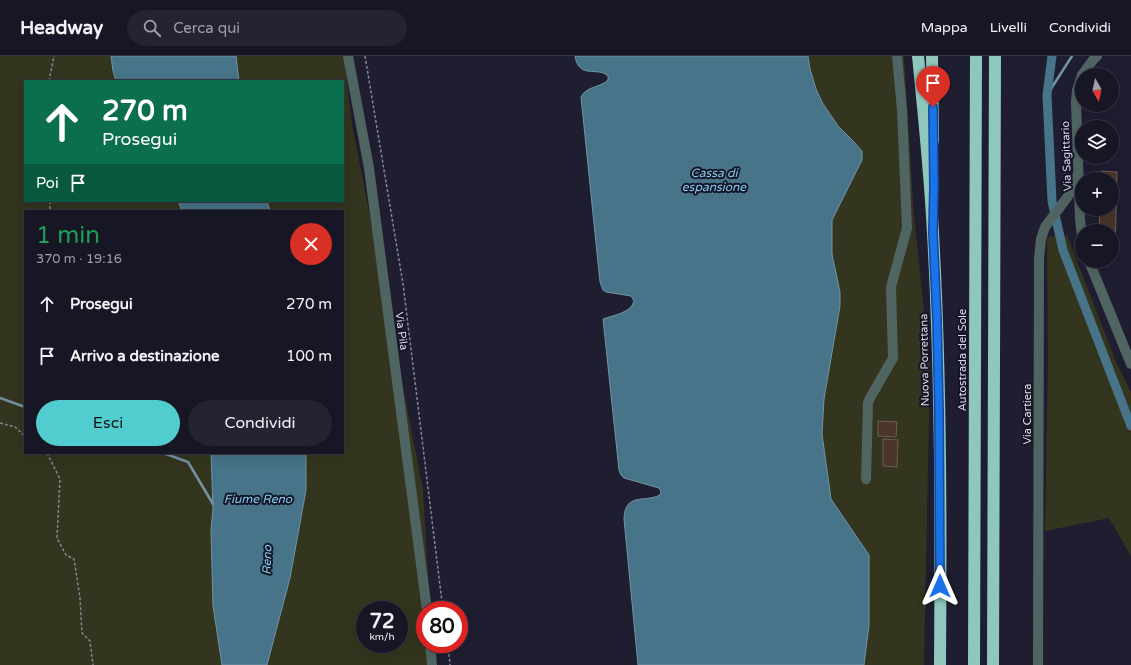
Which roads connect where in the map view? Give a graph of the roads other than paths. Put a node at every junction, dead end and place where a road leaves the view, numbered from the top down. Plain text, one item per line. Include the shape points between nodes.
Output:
1 (348, 56) edge
2 (897, 56) edge
3 (918, 56) edge
4 (932, 56) edge
5 (976, 56) edge
6 (995, 56) edge
7 (1097, 56) edge
8 (1087, 68) edge
9 (1076, 112) edge
10 (1078, 172) edge
11 (1075, 181) edge
12 (933, 232) junction
13 (1092, 268) edge
14 (1131, 364) edge
15 (866, 479) dead end
16 (426, 601) edge
17 (431, 653) edge
18 (432, 665) edge
19 (940, 665) edge
20 (974, 665) edge
21 (993, 665) edge
22 (1038, 665) edge

1 - 16 street, Via Pila via 369,168
2 - 15 street via 907,228 891,287 893,358 868,403
3 - 12 highway, Nuova Porrettana
4 - 12 highway
5 - 20 highway, Autostrada del Sole
6 - 21 highway
7 - 8 street, Via Sagittario
9 - 10 street, Via Sagittario
11 - 22 street, Via Cartiera via 1069,195 1045,227 1039,259
12 - 19 highway, Nuova Porrettana via 939,406
13 - 14 street
17 - 18 street

